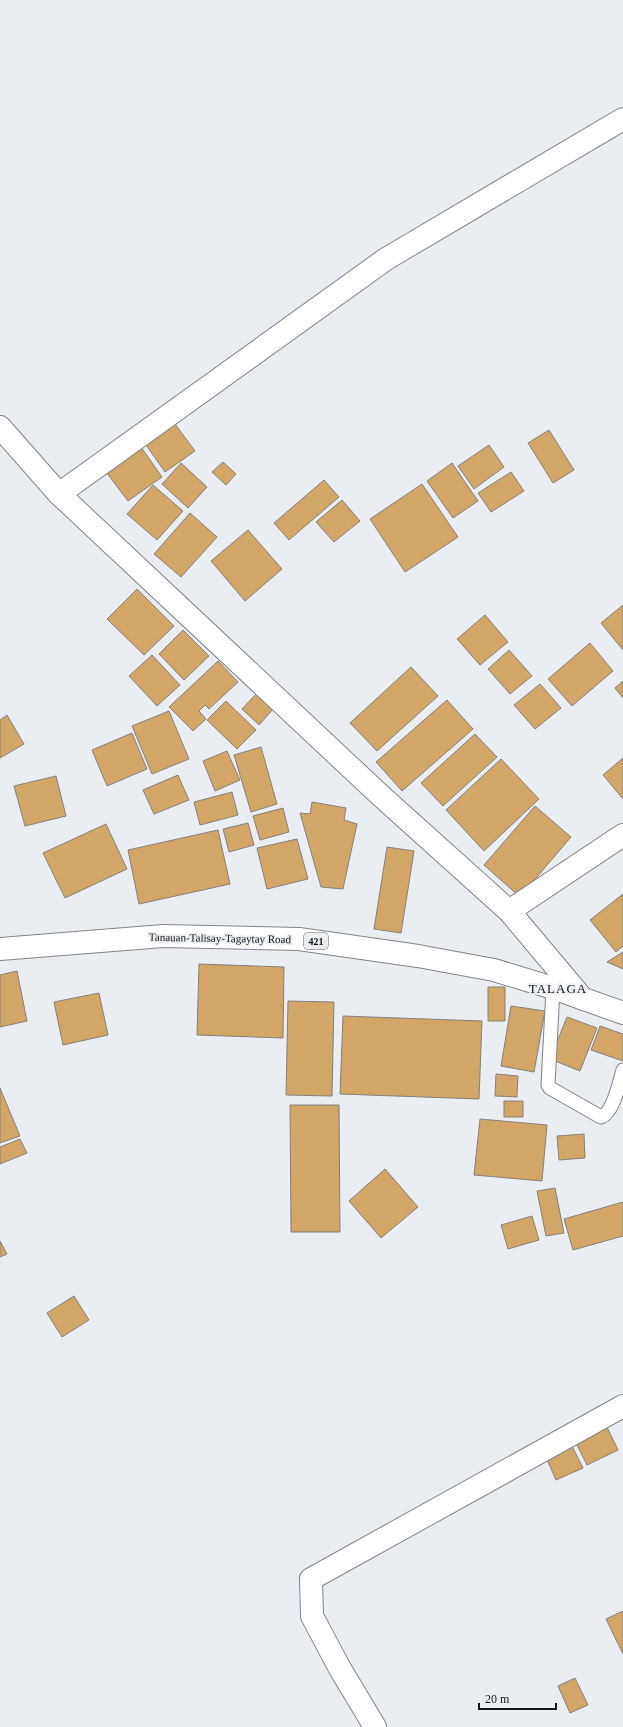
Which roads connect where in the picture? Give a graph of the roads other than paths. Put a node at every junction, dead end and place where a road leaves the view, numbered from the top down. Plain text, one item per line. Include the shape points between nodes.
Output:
1 (623, 119) edge
2 (0, 426) edge
3 (59, 494) junction
4 (623, 835) edge
5 (510, 911) junction
6 (0, 949) edge
7 (553, 988) junction
8 (583, 999) junction
9 (623, 1013) edge
10 (623, 1070) edge
11 (623, 1406) edge
12 (375, 1727) edge

1 - 3 street via 386,259
2 - 3 street
3 - 5 street via 374,790
4 - 5 street
5 - 8 street
6 - 7 street, Tanauan-Talisay-Tagaytay Road / 421 via 163,936 299,939 494,970
7 - 8 street, Tanauan-Talisay-Tagaytay Road / 421
7 - 10 lane via 548,1085 550,1088 601,1117 610,1110
8 - 9 street, Tanauan-Talisay-Tagaytay Road / 421
11 - 12 street via 311,1579 312,1616

